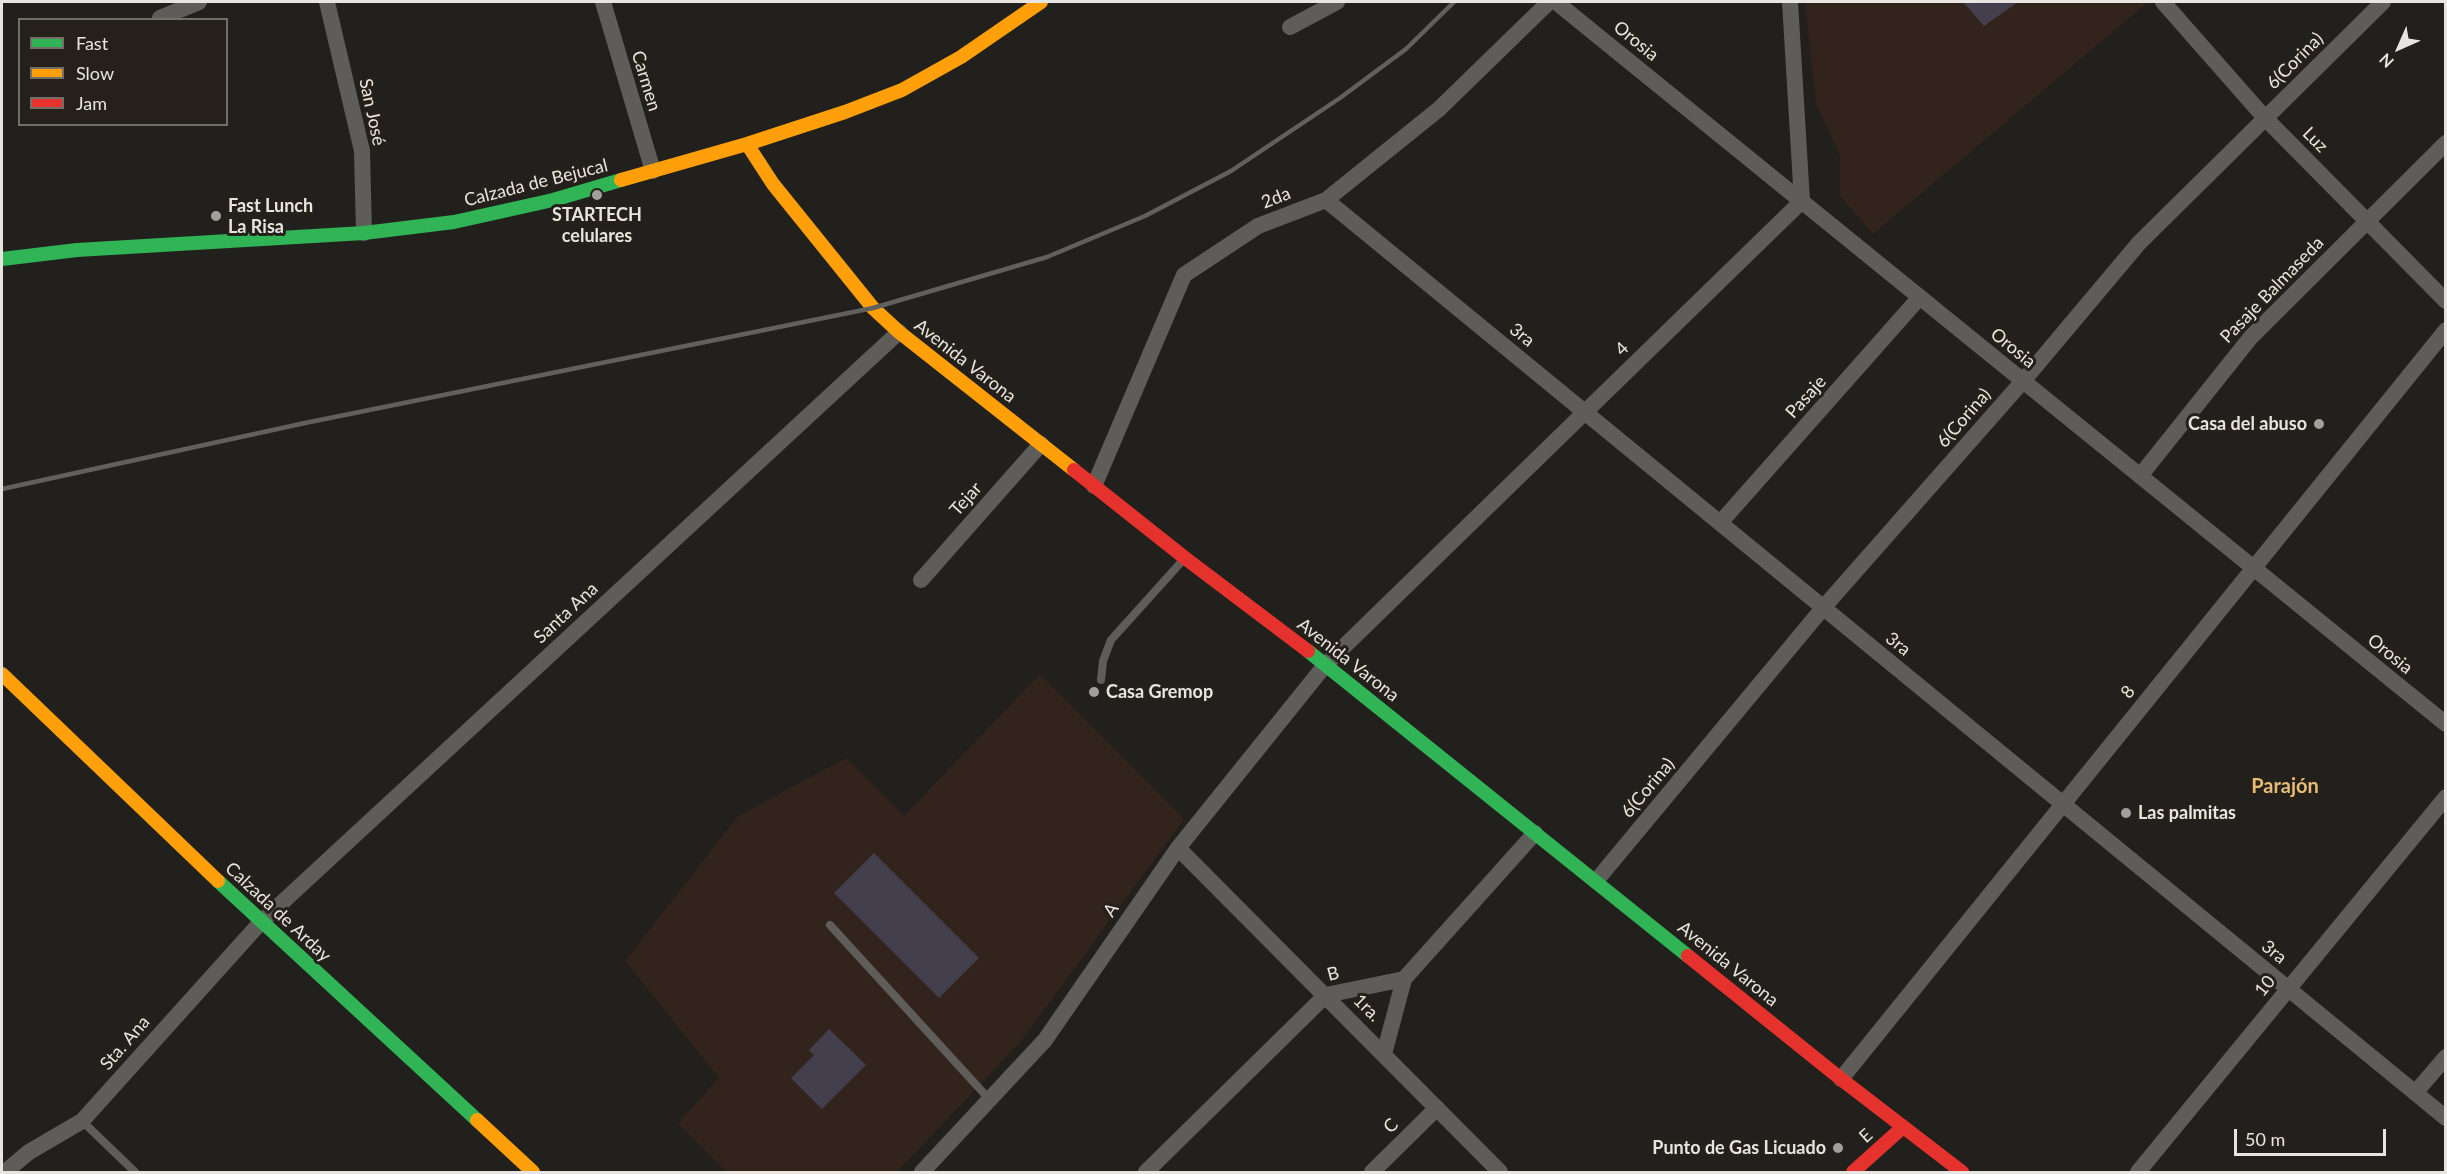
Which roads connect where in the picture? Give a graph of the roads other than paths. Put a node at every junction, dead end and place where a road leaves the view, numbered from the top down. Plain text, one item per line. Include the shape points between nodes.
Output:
1 (199, 2) edge
2 (327, 2) edge
3 (603, 2) edge
4 (1041, 2) edge
5 (1336, 2) edge
6 (1549, 2) edge
7 (1556, 2) edge
8 (1790, 2) edge
9 (2163, 2) edge
10 (2383, 2) edge
11 (160, 18) dead end
12 (1290, 27) dead end
13 (2265, 118) junction
14 (2445, 143) edge
15 (747, 144) junction
16 (653, 171) junction
17 (1326, 200) junction
18 (1802, 201) junction
19 (2367, 221) junction
20 (364, 233) junction
21 (2, 259) edge
22 (1920, 297) junction
23 (2445, 301) edge
24 (2445, 330) edge
25 (899, 332) junction
26 (2023, 381) junction
27 (1585, 412) junction
28 (1041, 444) junction
29 (2140, 476) junction
30 (1094, 486) junction
31 (1720, 523) junction
32 (1185, 558) junction
33 (2253, 568) junction
34 (921, 580) dead end
35 (1823, 608) junction
36 (1326, 664) junction
37 (2, 674) edge
38 (1101, 680) dead end
39 (2445, 724) edge
40 (2445, 797) edge
41 (2063, 804) junction
42 (1535, 833) junction
43 (1178, 848) junction
44 (1596, 881) junction
45 (261, 922) junction
46 (830, 925) dead end
47 (1404, 979) junction
48 (2288, 989) junction
49 (1326, 995) junction
50 (1384, 1054) junction
51 (2445, 1057) edge
52 (1841, 1079) junction
53 (2415, 1093) junction
54 (990, 1100) junction
55 (1437, 1108) junction
56 (2445, 1118) edge
57 (82, 1121) junction
58 (1903, 1126) junction
59 (5, 1173) edge
60 (135, 1173) edge
61 (533, 1173) edge
62 (922, 1173) edge
63 (1146, 1173) edge
64 (1372, 1173) edge
65 (1500, 1173) edge
66 (1853, 1173) edge
67 (1962, 1173) edge
68 (2138, 1173) edge

1 - 11 street
2 - 20 street, San José via 362,151
3 - 16 street, Carmen
4 - 15 street, Calzada de Bejucal via 961,57 902,90
5 - 12 street
6 - 17 street, 2da via 1439,109
7 - 18 street, Orosia
8 - 18 street
9 - 13 street, Luz
10 - 13 street, 6(Corina)
13 - 19 street, Luz
13 - 26 street, 6(Corina) via 2139,243
14 - 19 street, Pasaje Balmaseda
15 - 16 street, Calzada de Bejucal
15 - 25 street, Avenida Varona via 773,184 873,308
16 - 20 street, Calzada de Bejucal via 553,200 454,222
17 - 27 street, 3ra
17 - 30 street, 2da via 1258,226 1184,274
18 - 22 street, Orosia
18 - 27 street, 4
19 - 23 street, Luz
19 - 29 street, Pasaje Balmaseda via 2251,337
20 - 21 street, Calzada de Bejucal via 77,250
22 - 26 street, Orosia
22 - 31 street, Pasaje
24 - 33 street, 8
25 - 28 street, Avenida Varona
25 - 45 street, Santa Ana
26 - 29 street, Orosia
26 - 35 street, 6(Corina)
27 - 31 street, 3ra
27 - 36 street, 4
28 - 30 street, Avenida Varona
28 - 34 street, Tejar
29 - 33 street, Orosia
30 - 32 street, Avenida Varona
31 - 35 street, 3ra
32 - 36 street, Avenida Varona
32 - 38 lane via 1111,640
33 - 39 street, Orosia
33 - 41 street, 8
35 - 41 street, 3ra
35 - 44 street, 6(Corina)
36 - 42 street, Avenida Varona
36 - 43 street, A
37 - 45 street, Calzada de Arday
40 - 48 street, 10
41 - 48 street, 3ra
41 - 52 street, 8
42 - 44 street, Avenida Varona
42 - 47 street
43 - 49 street, 1ra.
43 - 54 street, A via 1045,1040
44 - 52 street, Avenida Varona
45 - 57 street, Sta. Ana
45 - 61 street, Calzada de Arday
46 - 54 lane
47 - 49 street, B
47 - 50 street
48 - 53 street, 3ra
48 - 68 street, 10
49 - 50 street, 1ra.
49 - 63 street, B
50 - 55 street, 1ra.
51 - 53 street
52 - 58 street, Avenida Varona
53 - 56 street, 3ra
54 - 62 street, A
55 - 64 street, C
55 - 65 street, 1ra.
57 - 59 street, Sta. Ana via 29,1152
57 - 60 lane
58 - 66 street, E
58 - 67 street, Avenida Varona

